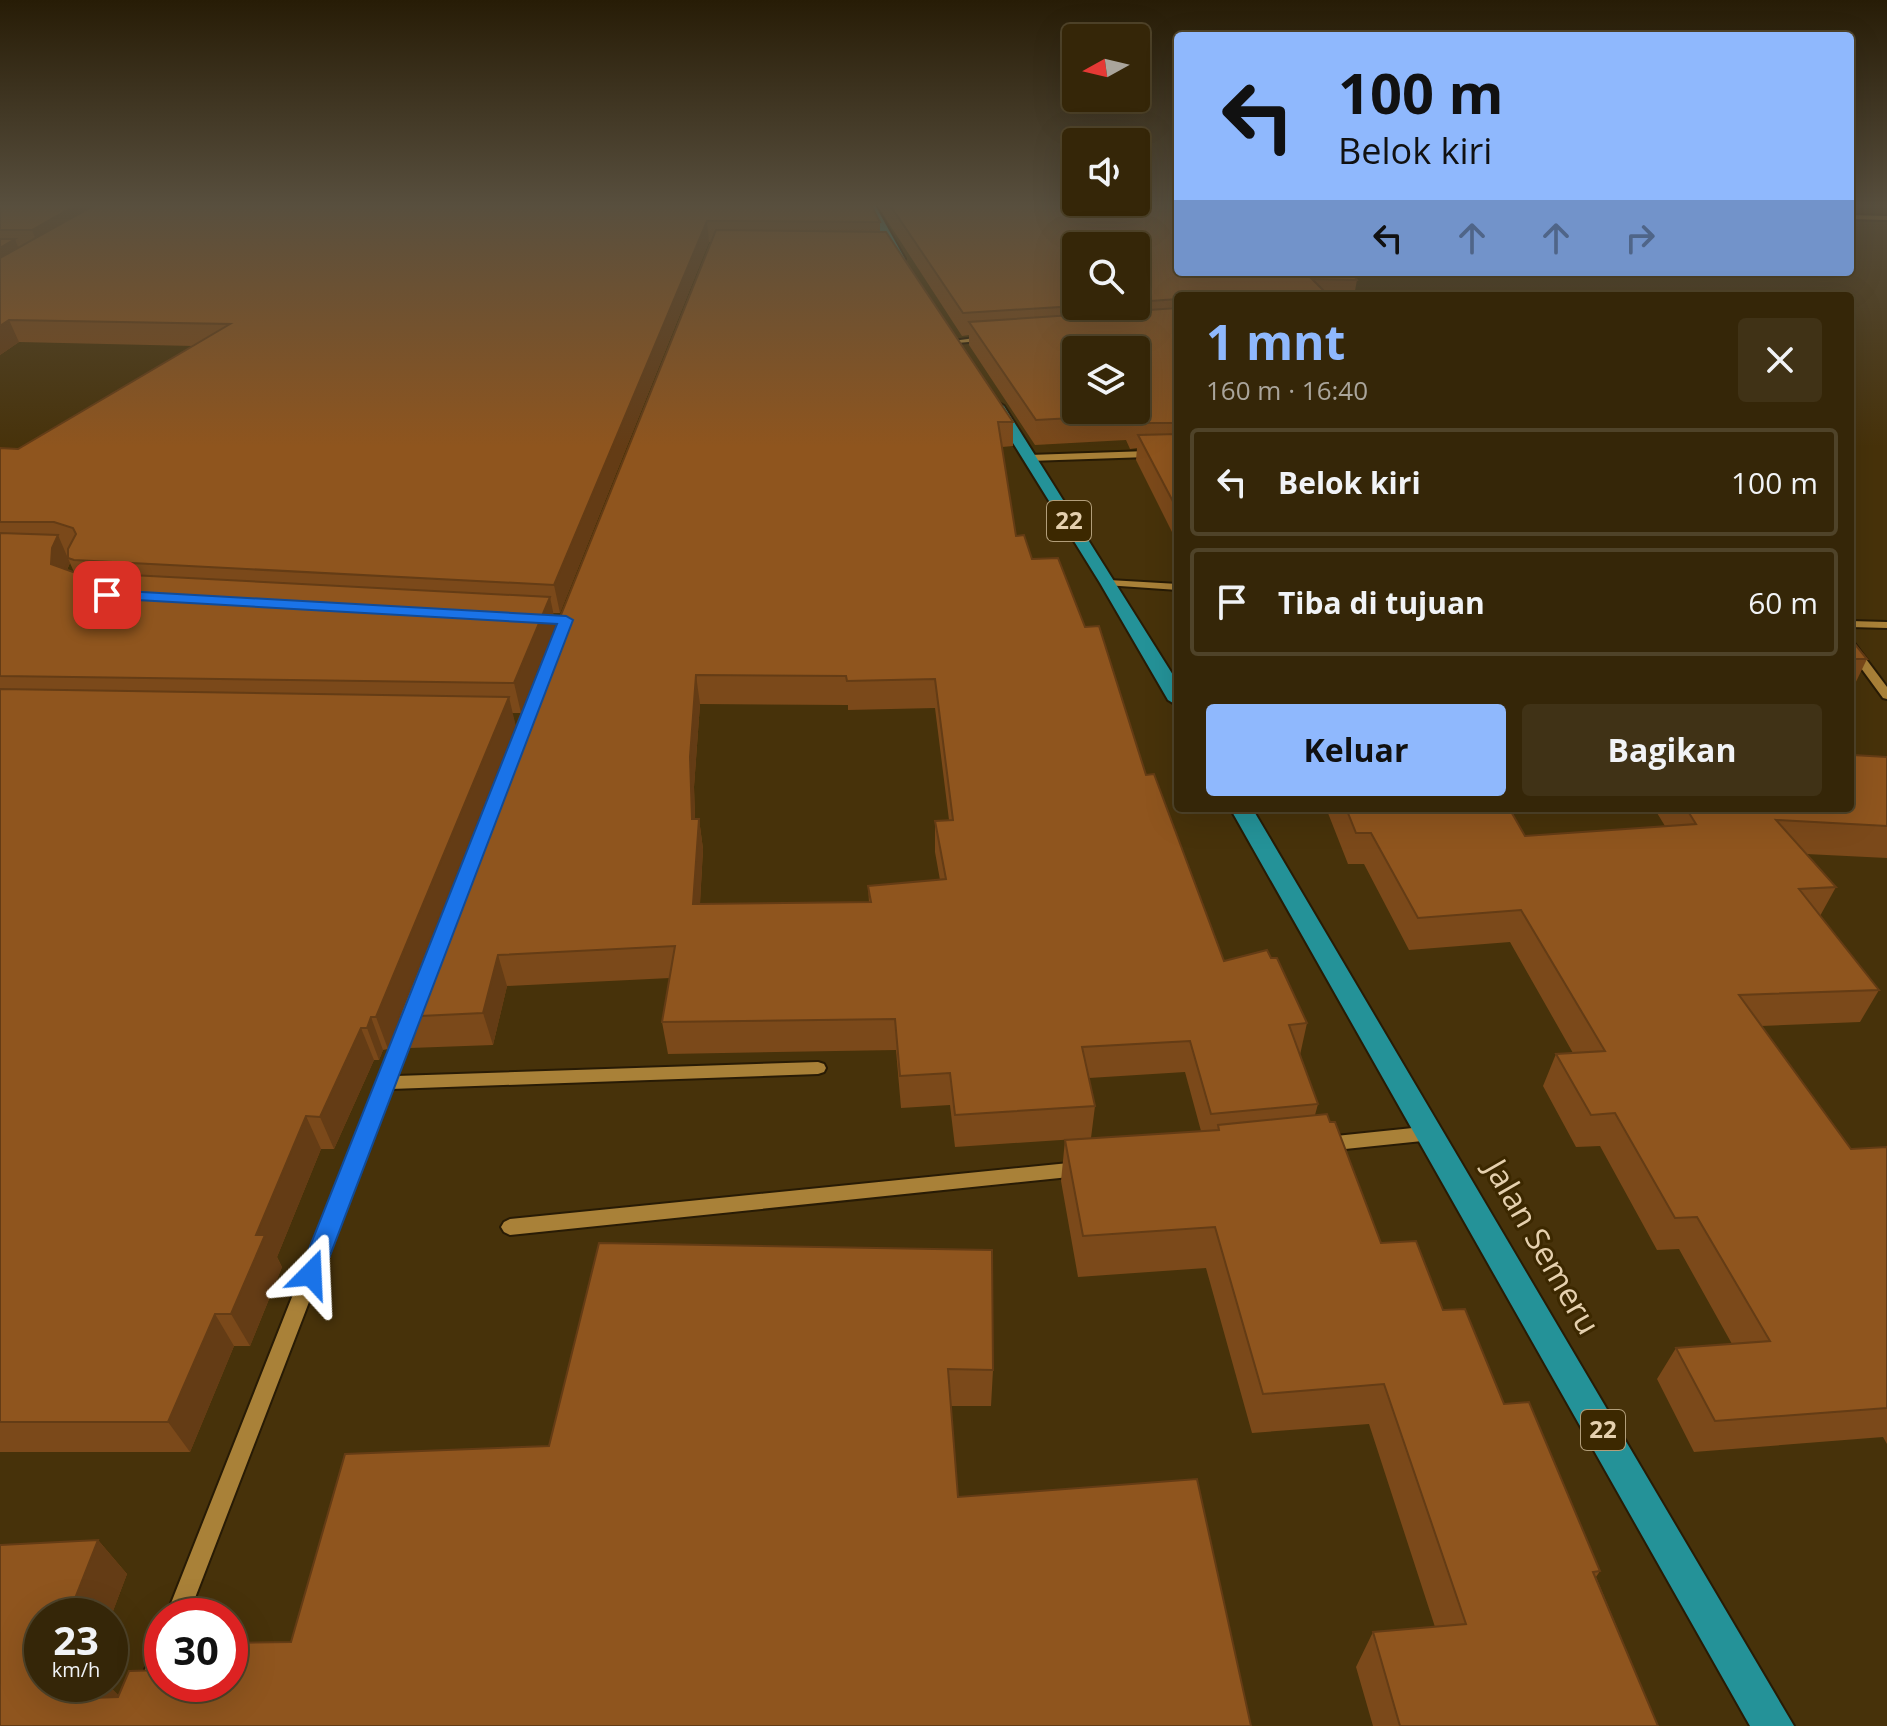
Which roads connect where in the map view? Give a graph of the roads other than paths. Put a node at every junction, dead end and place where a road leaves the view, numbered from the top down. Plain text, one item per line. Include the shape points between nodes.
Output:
1 (1002, 337) edge
2 (957, 341) edge
3 (989, 393) edge
4 (1174, 453) edge
5 (1029, 458) junction
6 (1109, 583) junction
7 (1174, 587) edge
8 (1854, 624) edge
9 (1887, 625) edge
10 (1854, 650) edge
11 (1174, 693) edge
12 (1887, 695) edge
13 (1243, 812) edge
14 (420, 996) edge
15 (818, 1068) dead end
16 (386, 1083) junction
17 (1432, 1133) junction
18 (1305, 1146) edge
19 (1098, 1167) edge
20 (510, 1227) dead end
21 (184, 1598) edge
22 (144, 1702) edge
23 (140, 1712) edge
24 (1773, 1726) edge

1 - 2 street
3 - 5 highway, 22
4 - 5 street
5 - 6 highway, 22
6 - 7 street
6 - 11 highway, 22
8 - 9 street
10 - 12 street
13 - 17 highway, Jalan Semeru / 22
14 - 16 street
15 - 16 street
16 - 21 street
17 - 18 street
17 - 24 highway, Jalan Semeru / 22
19 - 20 street
22 - 23 street

